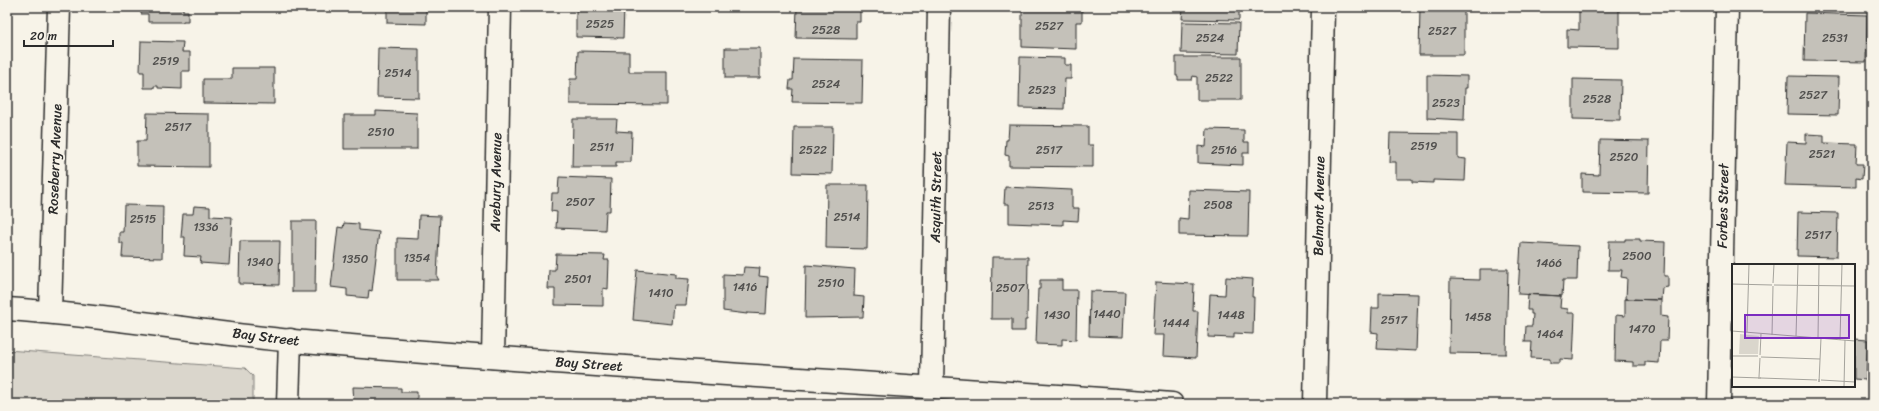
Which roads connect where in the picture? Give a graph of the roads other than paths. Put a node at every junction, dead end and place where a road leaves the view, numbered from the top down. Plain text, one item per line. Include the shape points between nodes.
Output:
1 (59, 7) edge
2 (500, 7) edge
3 (939, 7) edge
4 (1323, 7) edge
5 (1727, 7) edge
6 (7, 309) edge
7 (50, 312) junction
8 (290, 340) junction
9 (493, 357) junction
10 (932, 387) junction
11 (288, 404) edge
12 (1172, 404) edge
13 (1315, 404) edge
14 (1719, 404) edge

1 - 7 street, Roseberry Avenue
2 - 9 street, Avebury Avenue
3 - 10 street, Asquith Street
4 - 13 street, Belmont Avenue
5 - 14 street, Forbes Street
6 - 7 street, Bay Street
7 - 8 street, Bay Street
8 - 9 street, Bay Street
8 - 11 street
9 - 10 street, Bay Street
10 - 12 street, Bay Street

